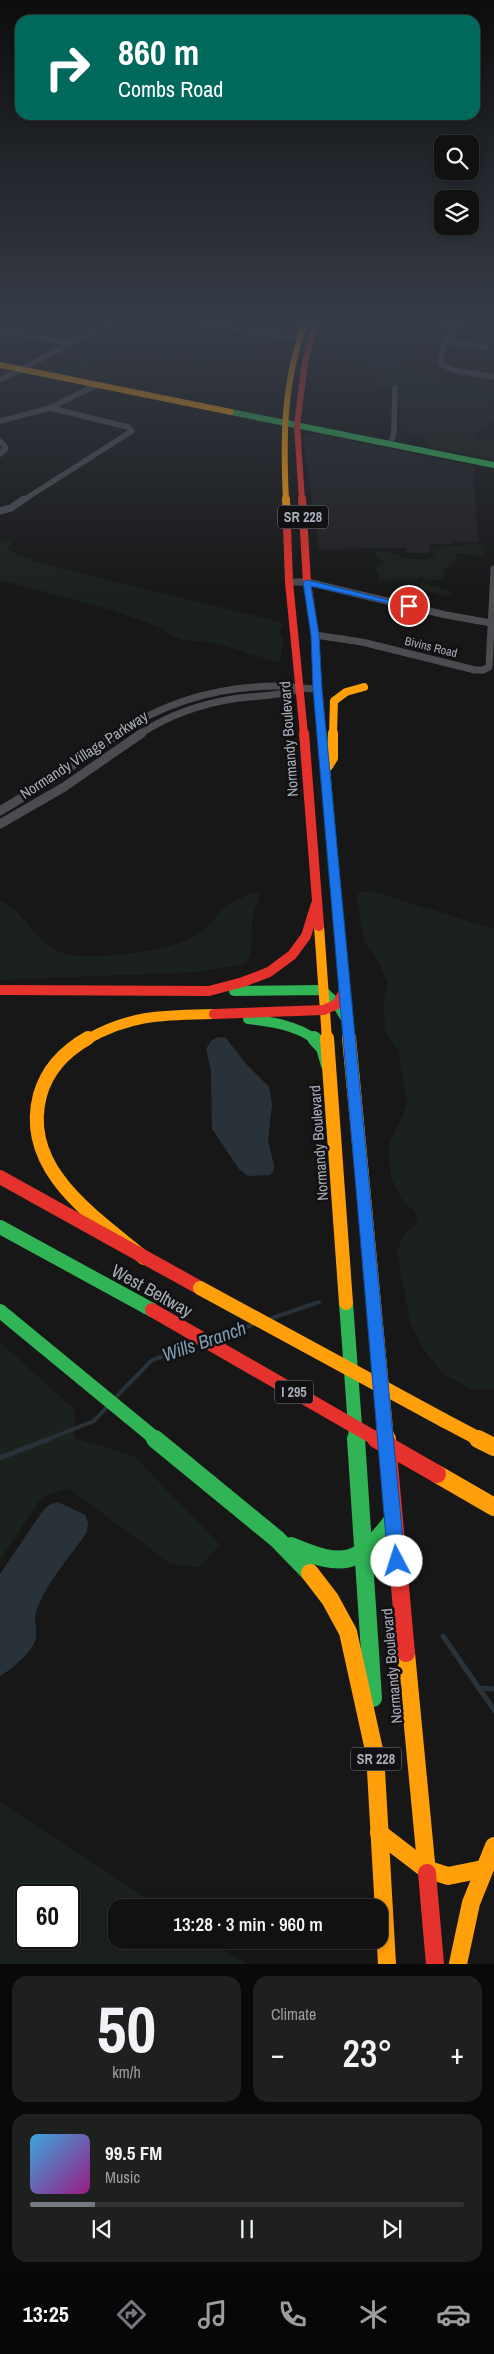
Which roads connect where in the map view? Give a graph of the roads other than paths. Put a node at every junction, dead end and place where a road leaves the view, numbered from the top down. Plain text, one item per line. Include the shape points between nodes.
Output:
1 (28, 414) edge
2 (73, 414) edge
3 (242, 414) edge
4 (286, 414) edge
5 (298, 414) edge
6 (394, 414) edge
7 (0, 421) edge
8 (285, 422) junction
9 (297, 425) junction
10 (0, 440) edge
11 (390, 444) junction
12 (0, 454) edge
13 (494, 465) edge
14 (0, 511) edge
15 (494, 569) edge
16 (289, 582) junction
17 (307, 582) junction
18 (491, 623) junction
19 (315, 635) junction
20 (364, 687) dead end
21 (300, 689) junction
22 (317, 689) junction
23 (325, 772) junction
24 (0, 811) edge
25 (0, 824) edge
26 (311, 839) junction
27 (332, 839) junction
28 (316, 904) junction
29 (346, 988) junction
30 (0, 990) edge
31 (322, 990) junction
32 (209, 991) junction
33 (337, 1004) junction
34 (324, 1010) junction
35 (208, 1014) junction
36 (349, 1024) junction
37 (328, 1065) junction
38 (0, 1177) edge
39 (0, 1226) edge
40 (144, 1258) junction
41 (0, 1311) edge
42 (494, 1447) edge
43 (494, 1507) edge
44 (393, 1520) junction
45 (277, 1539) junction
46 (365, 1554) junction
47 (376, 1759) junction
48 (379, 1833) junction
49 (494, 1846) edge
50 (426, 1869) junction
51 (483, 1869) junction
52 (388, 1964) edge
53 (435, 1964) edge
54 (458, 1964) edge

1 - 7 street
2 - 14 street via 132,431 11,508
3 - 8 main road
4 - 8 main road, Normandy Boulevard / SR 228
5 - 9 main road, Normandy Boulevard / SR 228
6 - 11 street
8 - 9 main road
8 - 16 main road, Normandy Boulevard / SR 228
9 - 11 main road
9 - 17 main road, Normandy Boulevard / SR 228
10 - 12 street via 6,448
11 - 13 main road
15 - 18 street
16 - 17 street
16 - 21 main road, Normandy Boulevard / SR 228
17 - 18 street
17 - 19 main road, Normandy Boulevard / SR 228
18 - 19 street, Bivins Road via 489,667 483,670 362,642
19 - 22 main road, Normandy Boulevard / SR 228
20 - 23 main road via 346,692 334,701 333,758
21 - 22 street, Normandy Village Parkway
21 - 24 street, Normandy Village Parkway via 280,686 237,690 207,695 167,708 134,723 49,782
21 - 25 street, Normandy Village Parkway via 282,696 239,698 210,704 170,717 137,734 87,771
21 - 26 main road, Normandy Boulevard / SR 228
22 - 23 main road, Normandy Boulevard / SR 228
23 - 27 main road, Normandy Boulevard / SR 228
26 - 27 main road
26 - 28 main road, Normandy Boulevard / SR 228
27 - 29 main road, Normandy Boulevard / SR 228
28 - 31 main road, Normandy Boulevard / SR 228
28 - 32 main road via 306,936 292,955 269,972
29 - 33 main road
29 - 36 main road, Normandy Boulevard / SR 228
30 - 32 main road
31 - 32 main road
31 - 33 main road
31 - 34 main road, Normandy Boulevard / SR 228
33 - 34 main road
33 - 36 main road
34 - 35 main road
34 - 37 main road, Normandy Boulevard / SR 228
35 - 37 main road via 294,1028 321,1046
35 - 40 main road via 147,1016 109,1028 74,1048 56,1064 41,1089 36,1116 40,1146 50,1167 83,1204
36 - 44 main road, Normandy Boulevard / SR 228
37 - 46 main road, Normandy Boulevard / SR 228
38 - 40 main road, West Beltway
39 - 43 main road, West Beltway / I 295, bridge
40 - 42 main road, West Beltway, bridge
41 - 45 main road
44 - 46 main road via 377,1544
44 - 50 main road, Normandy Boulevard / SR 228
45 - 46 main road via 308,1555 327,1560 347,1562
45 - 47 main road via 330,1599 348,1632
46 - 47 main road, Normandy Boulevard / SR 228
47 - 48 main road, Normandy Boulevard / SR 228
48 - 50 main road
48 - 52 main road, Normandy Boulevard / SR 228
49 - 51 main road
50 - 51 main road via 448,1876
50 - 53 main road, Normandy Boulevard / SR 228
51 - 54 main road via 460,1942

